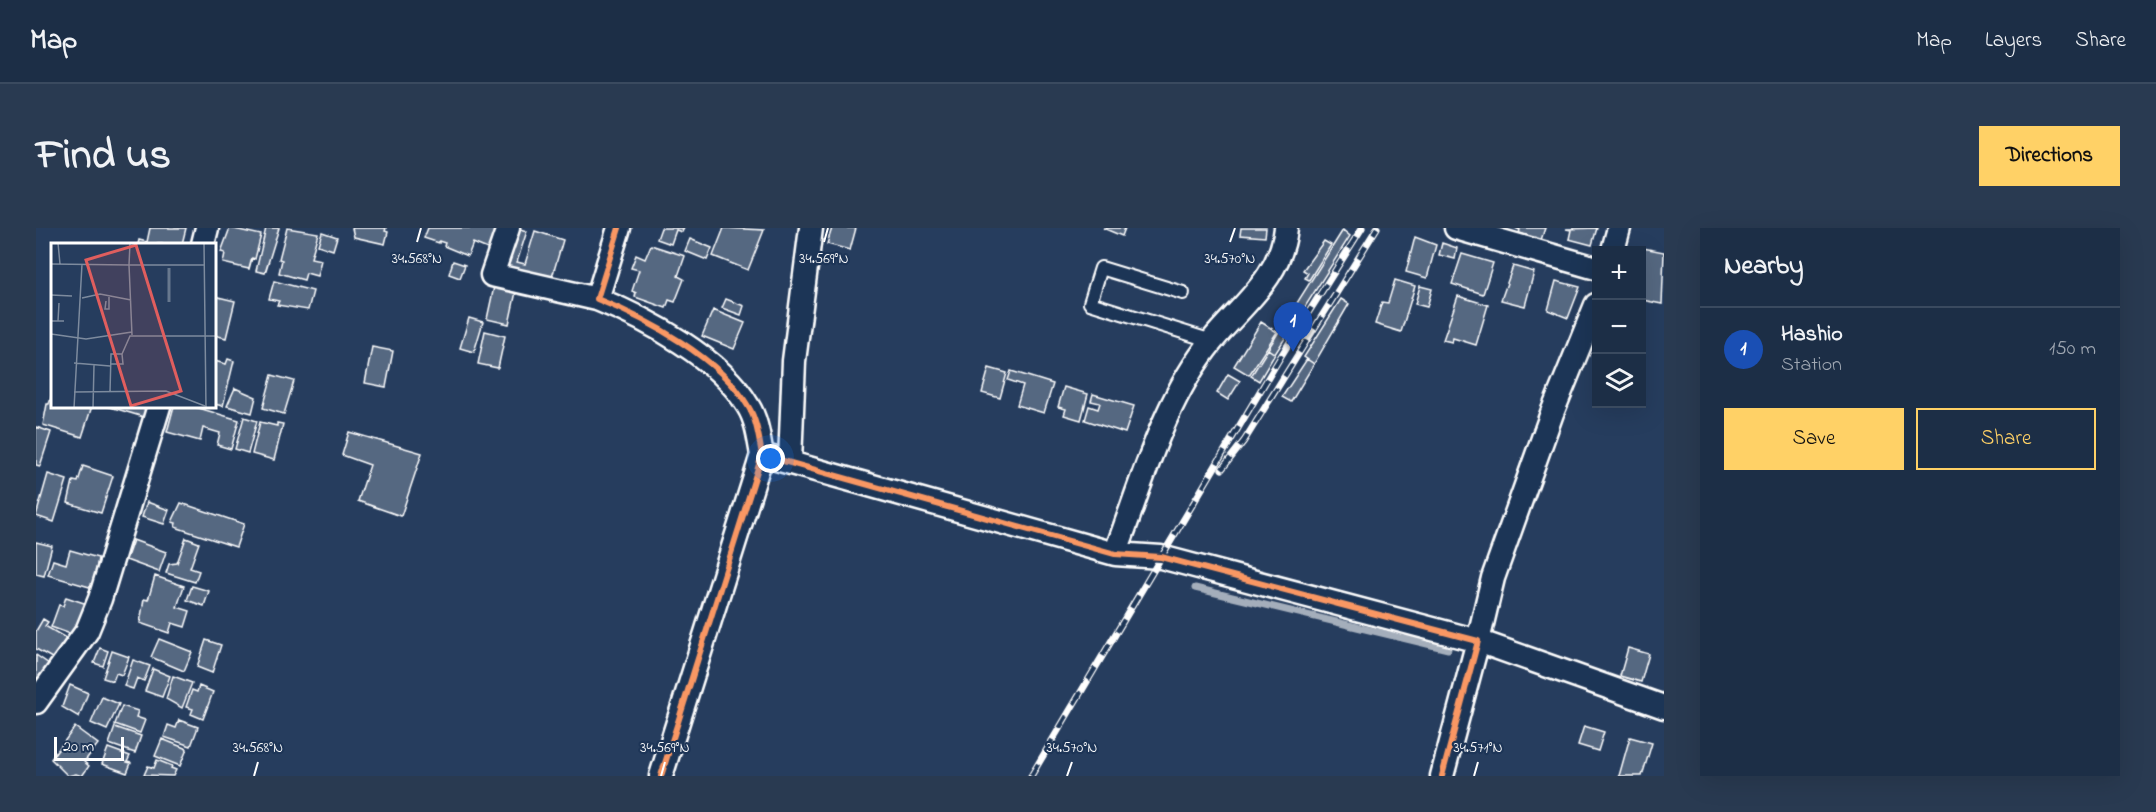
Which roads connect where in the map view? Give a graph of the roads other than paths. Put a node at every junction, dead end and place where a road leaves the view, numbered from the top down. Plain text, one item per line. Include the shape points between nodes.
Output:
1 (207, 228) edge
2 (508, 228) edge
3 (619, 228) edge
4 (811, 228) edge
5 (1286, 228) edge
6 (1456, 228) edge
7 (1619, 228) edge
8 (204, 243) edge
9 (1614, 246) edge
10 (1592, 267) edge
11 (1183, 293) dead end
12 (597, 300) junction
13 (1592, 315) edge
14 (1212, 341) junction
15 (158, 408) edge
16 (762, 455) junction
17 (790, 462) junction
18 (1115, 554) junction
19 (1478, 641) junction
20 (36, 702) edge
21 (1664, 707) edge
22 (661, 776) edge
23 (1442, 776) edge

1 - 8 street
2 - 12 street via 492,275
3 - 12 street
4 - 17 street via 794,361
5 - 14 street via 1279,259 1267,281
6 - 10 street
7 - 9 street
11 - 14 lane via 1101,268 1090,303
12 - 16 street via 622,309 677,340 727,381 748,405
13 - 19 street via 1493,578
14 - 18 street via 1167,417
15 - 20 street via 87,631
16 - 17 street
16 - 22 street
17 - 18 street
18 - 19 street via 1161,557
19 - 21 street
19 - 23 street

